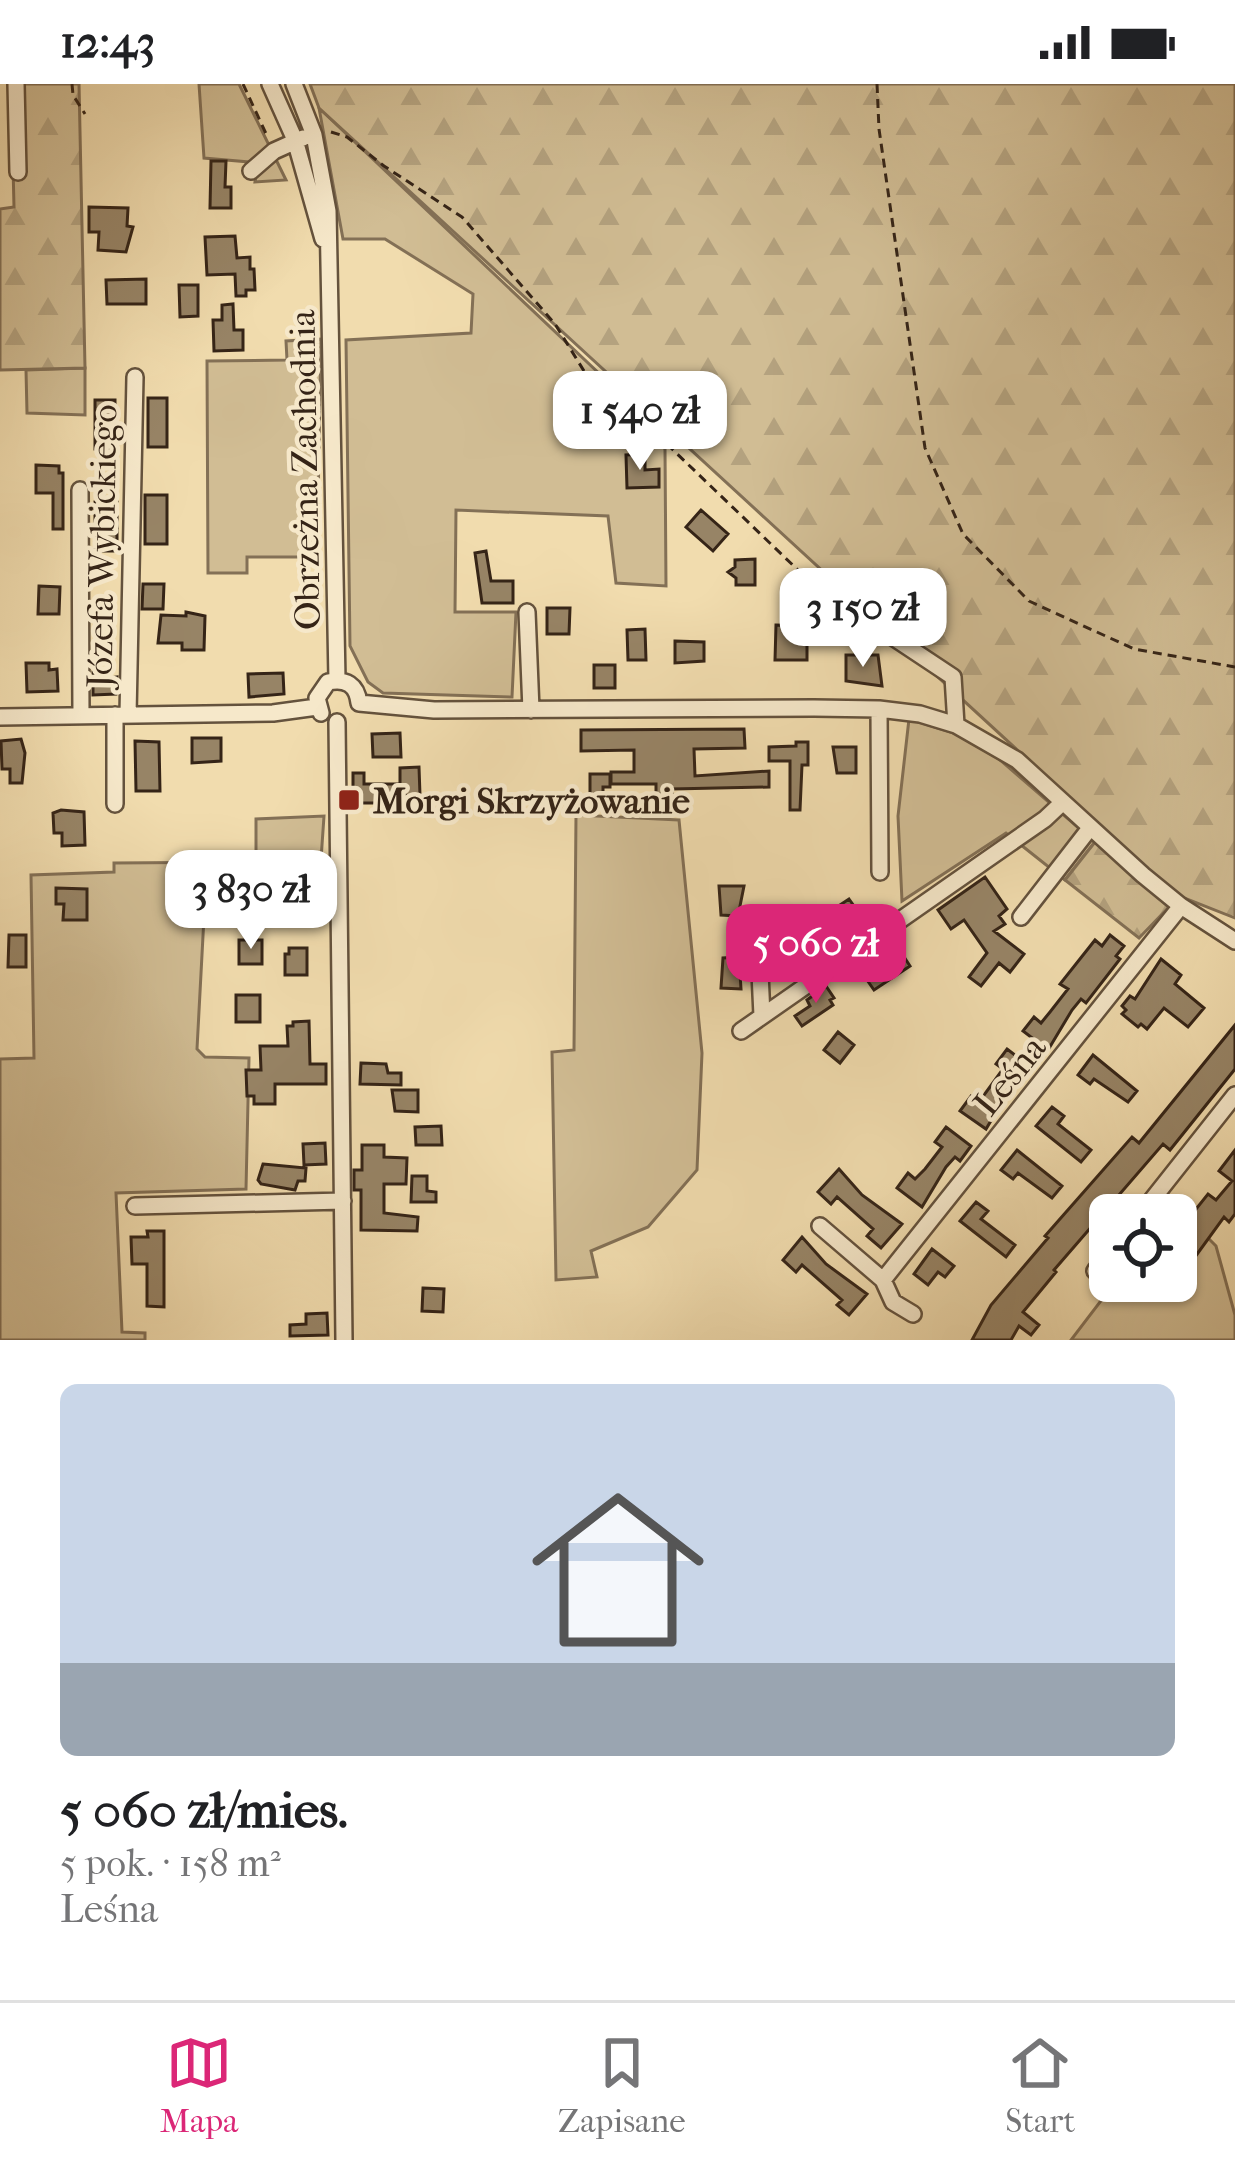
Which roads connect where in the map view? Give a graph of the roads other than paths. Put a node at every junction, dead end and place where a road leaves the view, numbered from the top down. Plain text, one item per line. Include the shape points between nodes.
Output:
1 (16, 84) edge
2 (270, 84) edge
3 (294, 84) edge
4 (314, 135) junction
5 (295, 140) junction
6 (250, 171) dead end
7 (18, 172) dead end
8 (328, 259) junction
9 (135, 377) dead end
10 (80, 490) dead end
11 (810, 582) road end
12 (527, 612) dead end
13 (337, 680) junction
14 (359, 703) junction
15 (317, 707) junction
16 (879, 709) junction
17 (532, 710) junction
18 (121, 715) junction
19 (81, 716) junction
20 (0, 717) edge
21 (337, 722) junction
22 (956, 725) junction
23 (1063, 802) junction
24 (116, 804) dead end
25 (1090, 828) junction
26 (880, 872) dead end
27 (1181, 907) junction
28 (1021, 917) dead end
29 (1235, 941) edge
30 (759, 951) dead end
31 (762, 1016) junction
32 (741, 1031) dead end
33 (1235, 1095) edge
34 (1157, 1194) edge
35 (343, 1201) junction
36 (135, 1206) dead end
37 (820, 1226) dead end
38 (883, 1280) junction
39 (913, 1314) dead end
40 (344, 1340) edge

1 - 7 street
2 - 5 street, Obrzeżna Zachodnia
3 - 4 street, Obrzeżna Zachodnia
4 - 5 street
4 - 8 street, Obrzeżna Zachodnia
5 - 6 street
5 - 8 street, Obrzeżna Zachodnia
8 - 13 street, Obrzeżna Zachodnia
9 - 18 street, Józefa Wybickiego
10 - 19 street, Józefa Wybickiego
11 - 22 street via 953,677
12 - 17 street
13 - 14 street via 353,687
13 - 15 street via 321,688
14 - 17 street
14 - 21 street via 352,717
15 - 18 street, Józefa Wybickiego
15 - 21 street
16 - 17 street
16 - 22 street
16 - 26 street
18 - 19 street, Józefa Wybickiego
18 - 24 street, Józefa Wybickiego
19 - 20 street, Józefa Wybickiego
21 - 35 street
22 - 23 street via 1018,760
23 - 25 street
23 - 31 street
25 - 27 street
25 - 28 street
27 - 29 street
27 - 38 street, Leśna
30 - 31 street
31 - 32 street
33 - 34 street
35 - 36 street
35 - 40 street
37 - 38 street
38 - 39 street via 893,1302

